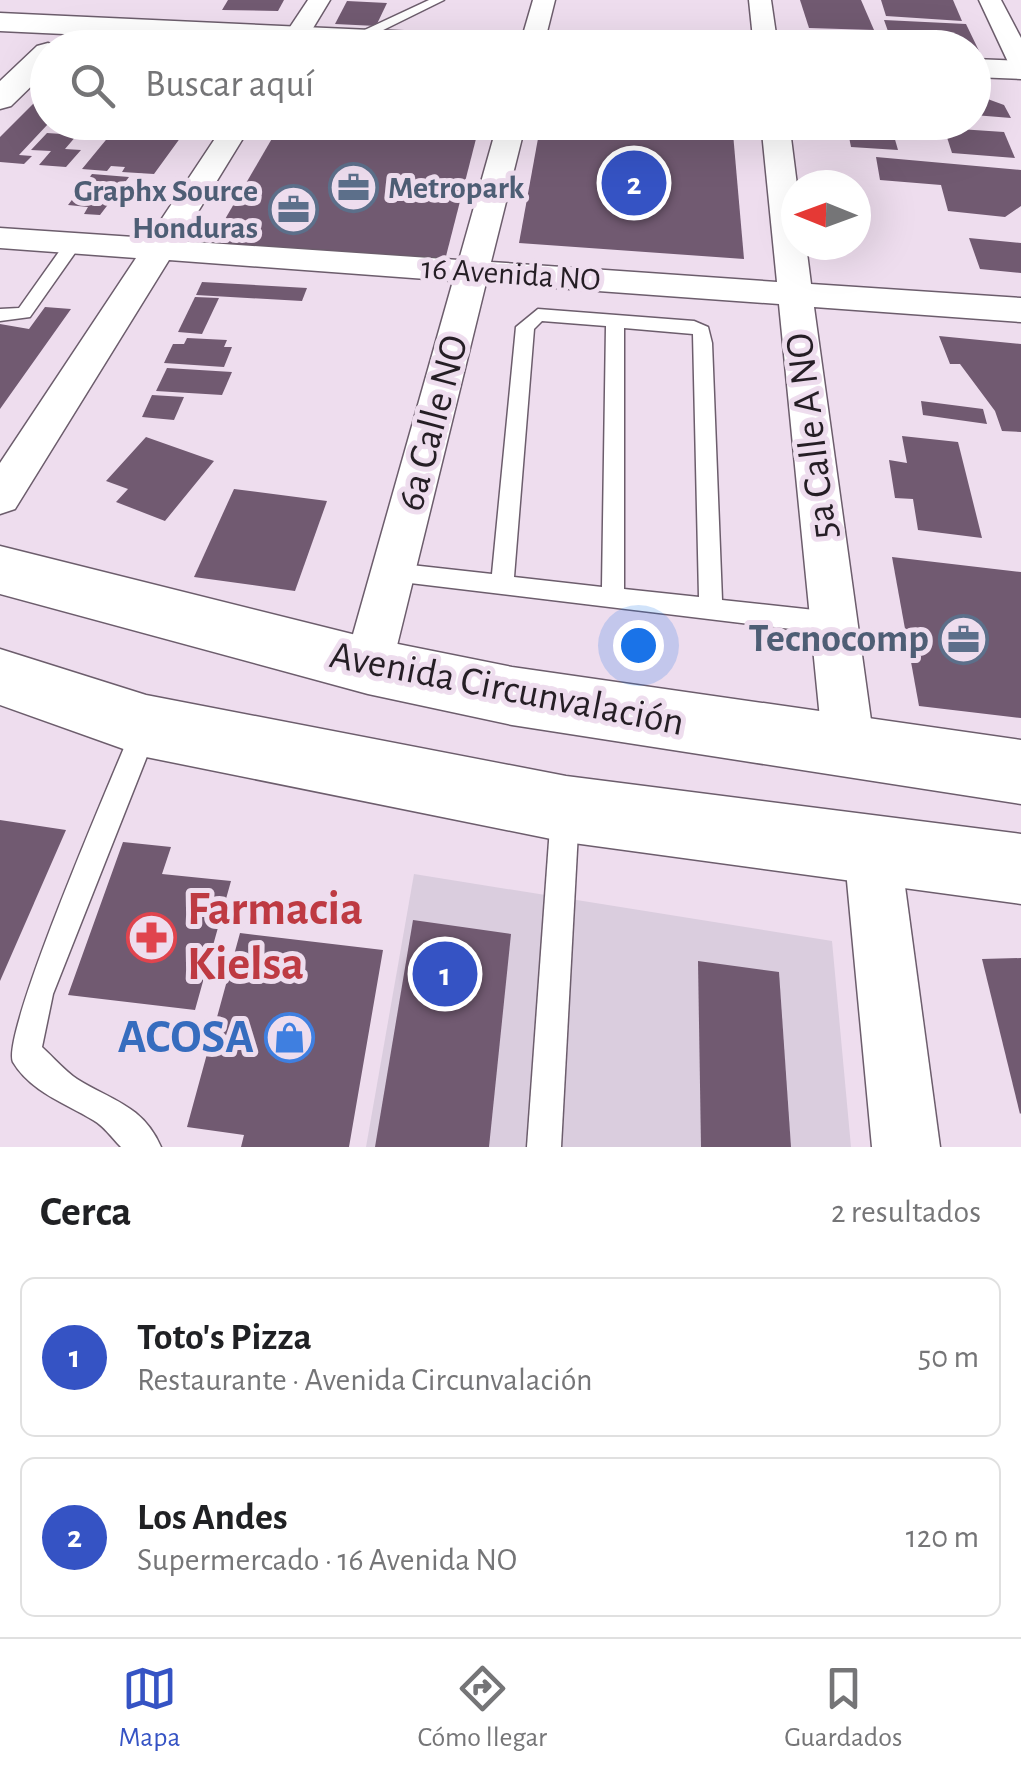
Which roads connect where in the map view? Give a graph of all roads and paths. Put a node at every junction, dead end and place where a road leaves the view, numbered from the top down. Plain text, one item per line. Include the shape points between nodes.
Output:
1 (100, 0) edge
2 (319, 0) edge
3 (438, 0) edge
4 (544, 0) edge
5 (760, 0) edge
6 (990, 0) edge
7 (0, 22) edge
8 (74, 26) junction
9 (70, 30) edge
10 (137, 30) edge
11 (300, 30) edge
12 (380, 30) edge
13 (536, 30) edge
14 (764, 30) edge
15 (1021, 62) edge
16 (991, 69) edge
17 (30, 70) edge
18 (1021, 70) edge
19 (0, 99) edge
20 (229, 140) edge
21 (507, 140) edge
22 (776, 140) edge
23 (0, 238) edge
24 (74, 243) junction
25 (159, 249) junction
26 (472, 271) junction
27 (795, 296) junction
28 (1021, 310) edge
29 (0, 316) edge
30 (615, 321) junction
31 (0, 498) edge
32 (14, 569) edge
33 (394, 572) junction
34 (502, 583) junction
35 (613, 597) junction
36 (712, 608) junction
37 (834, 623) junction
38 (368, 666) junction
39 (0, 678) edge
40 (146, 726) junction
41 (849, 749) junction
42 (1021, 772) edge
43 (566, 809) junction
44 (872, 850) junction
45 (1021, 869) edge
46 (144, 1147) edge
47 (544, 1147) edge
48 (906, 1147) edge

1 - 8 main road
2 - 11 street
3 - 12 lane
4 - 13 street
5 - 14 street
6 - 15 street
7 - 8 main road
8 - 9 main road
8 - 10 main road
16 - 18 main road
17 - 19 main road
20 - 25 street
21 - 26 street, 6a Calle NO
22 - 27 street, 5a Calle A NO
23 - 24 street, 16 Avenida NO
24 - 25 street, 16 Avenida NO
24 - 29 lane via 24,313
25 - 26 street, 16 Avenida NO
25 - 31 street
26 - 27 street, 16 Avenida NO
26 - 33 street, 6a Calle NO
27 - 28 street, 16 Avenida NO
27 - 37 street, 5a Calle A NO
30 - 34 lane via 538,315 525,328
30 - 35 lane
30 - 36 lane via 702,330
32 - 38 main road, Avenida Circunvalación
33 - 34 lane
33 - 38 street, 6a Calle NO
34 - 35 lane
35 - 36 lane
36 - 37 lane
37 - 41 street, 5a Calle A NO
38 - 41 main road, Avenida Circunvalación via 512,696
39 - 40 main road
40 - 43 main road
40 - 46 lane via 38,994 26,1053 65,1090 108,1110
41 - 42 main road, Avenida Circunvalación
43 - 44 main road
43 - 47 lane
44 - 45 main road
44 - 48 street

